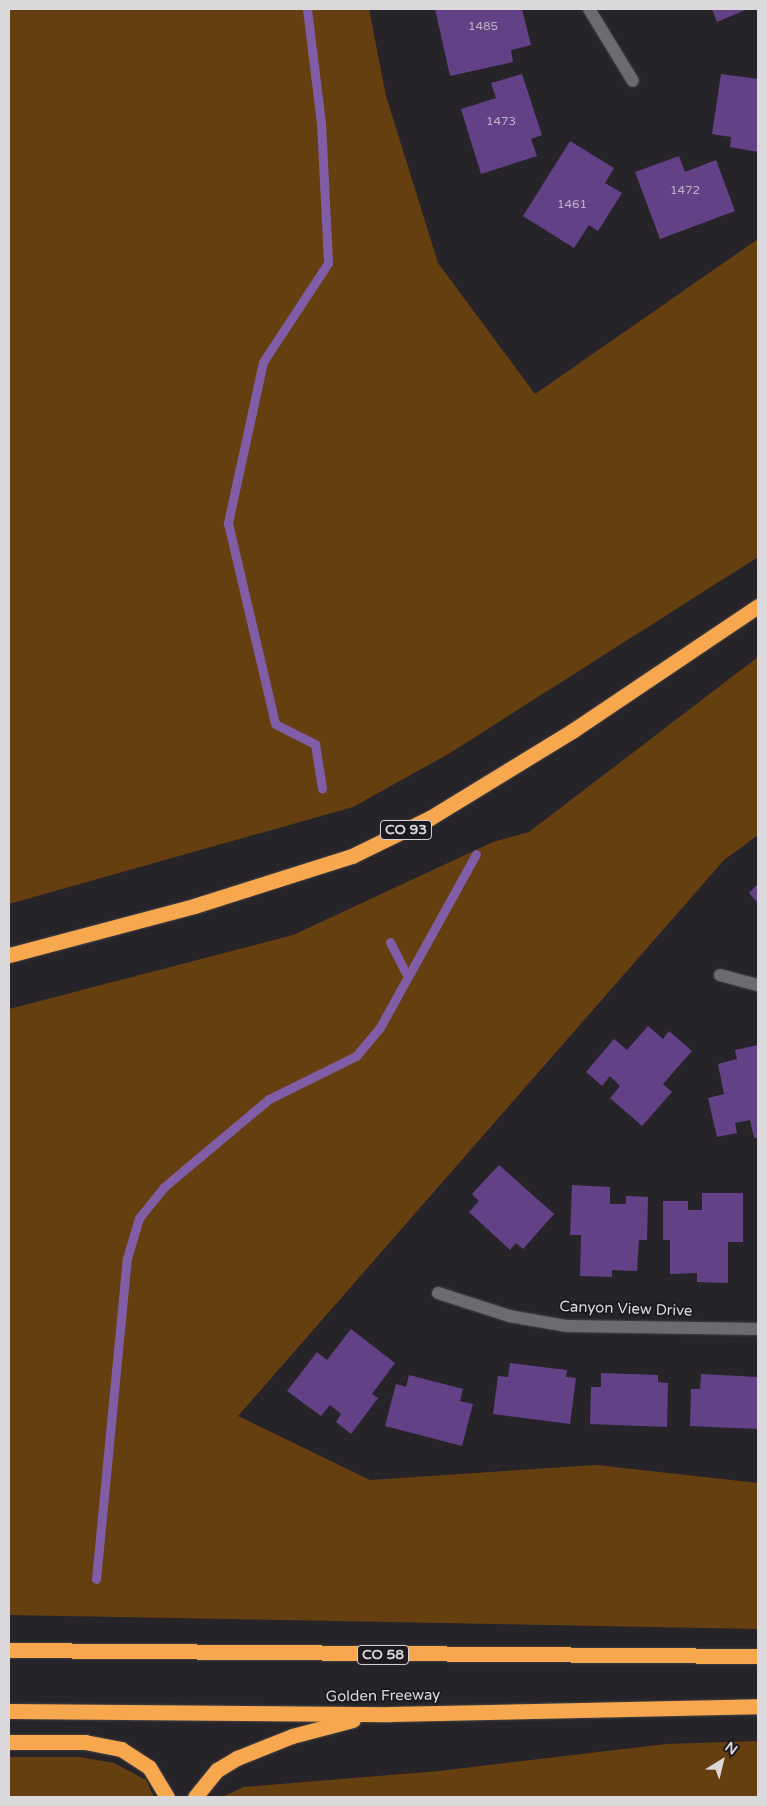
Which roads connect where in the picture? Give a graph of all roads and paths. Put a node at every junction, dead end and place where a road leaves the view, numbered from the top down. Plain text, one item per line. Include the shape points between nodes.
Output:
1 (589, 9) edge
2 (633, 81) dead end
3 (758, 606) edge
4 (9, 954) edge
5 (720, 975) dead end
6 (758, 985) edge
7 (438, 1292) dead end
8 (758, 1329) edge
9 (9, 1650) edge
10 (758, 1656) edge
11 (758, 1706) edge
12 (9, 1711) edge
13 (390, 1714) junction
14 (9, 1742) edge
15 (168, 1797) edge
16 (195, 1797) edge

1 - 2 street
3 - 4 highway, CO 93 via 572,731 430,818 352,856 194,906
5 - 6 street
7 - 8 street, Canyon View Drive via 509,1316 566,1326
9 - 10 highway, CO 58 via 248,1655
11 - 13 highway, Golden Freeway
12 - 13 highway, Golden Freeway
13 - 16 highway via 307,1731 244,1754 217,1770
14 - 15 highway via 85,1742 121,1749 149,1767

